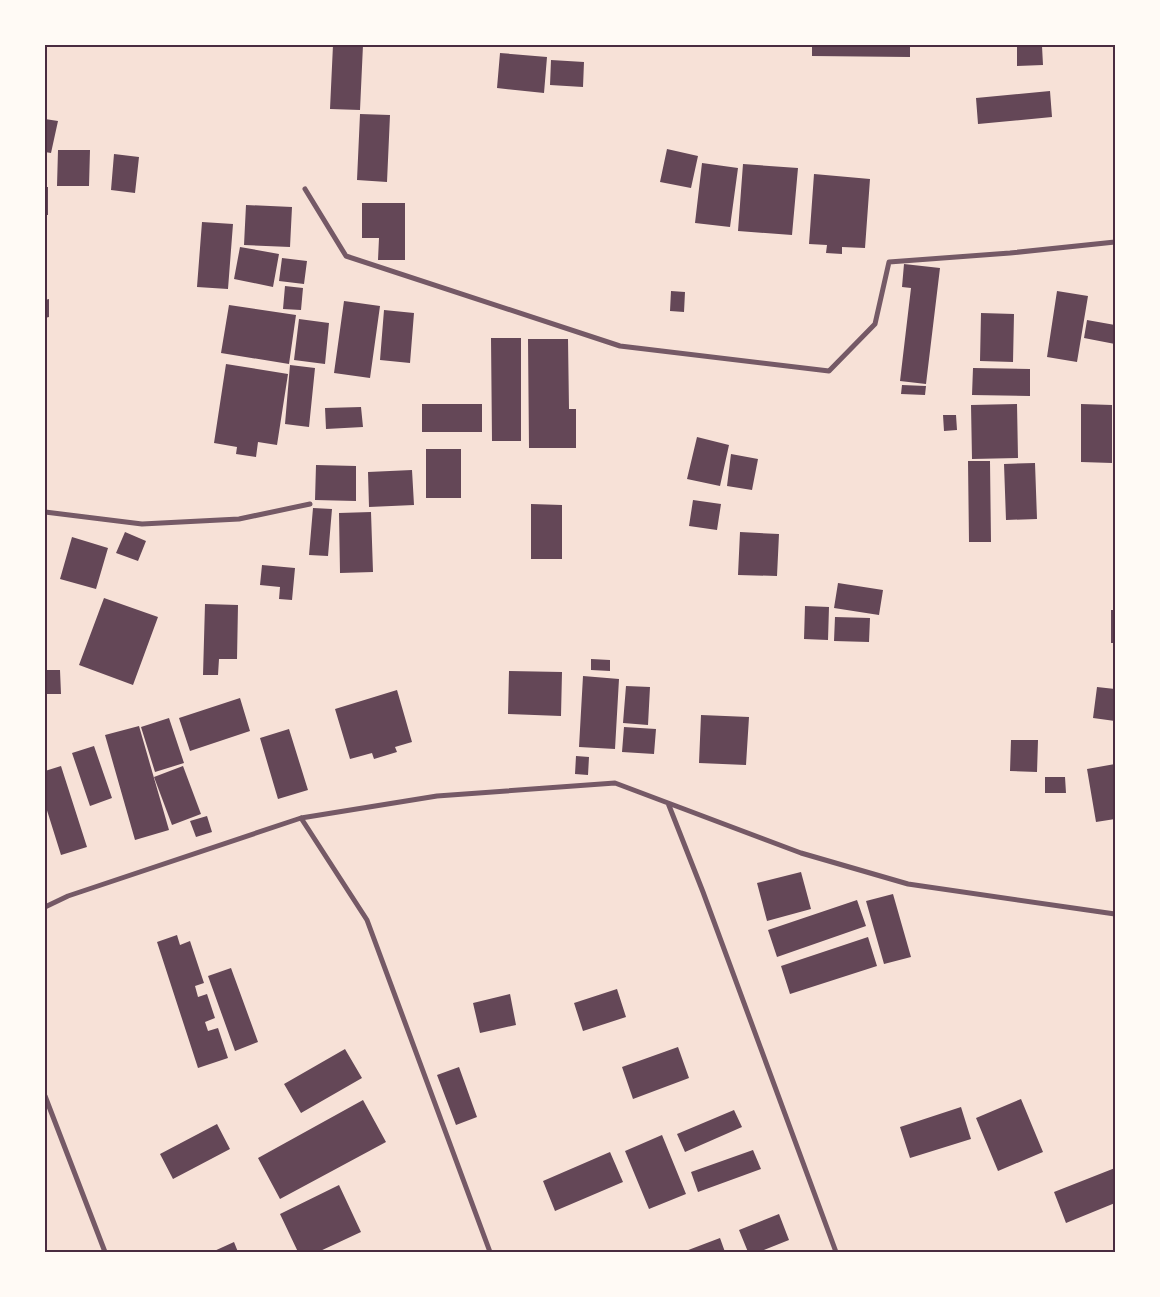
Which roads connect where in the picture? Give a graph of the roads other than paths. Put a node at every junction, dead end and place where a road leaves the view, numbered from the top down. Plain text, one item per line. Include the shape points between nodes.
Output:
1 (305, 189) dead end
2 (1115, 242) edge
3 (310, 504) dead end
4 (45, 512) edge
5 (668, 803) junction
6 (301, 818) junction
7 (45, 907) edge
8 (1115, 914) edge
9 (45, 1096) edge
10 (106, 1252) edge
11 (490, 1252) edge
12 (836, 1252) edge

1 - 2 street via 346,256 620,346 829,371 875,324 889,262
3 - 4 street via 239,519 142,524
5 - 6 street via 615,783 437,796
5 - 8 street via 801,853 908,884
5 - 12 street via 704,892
6 - 7 street via 68,896
6 - 11 street via 367,920
9 - 10 street

